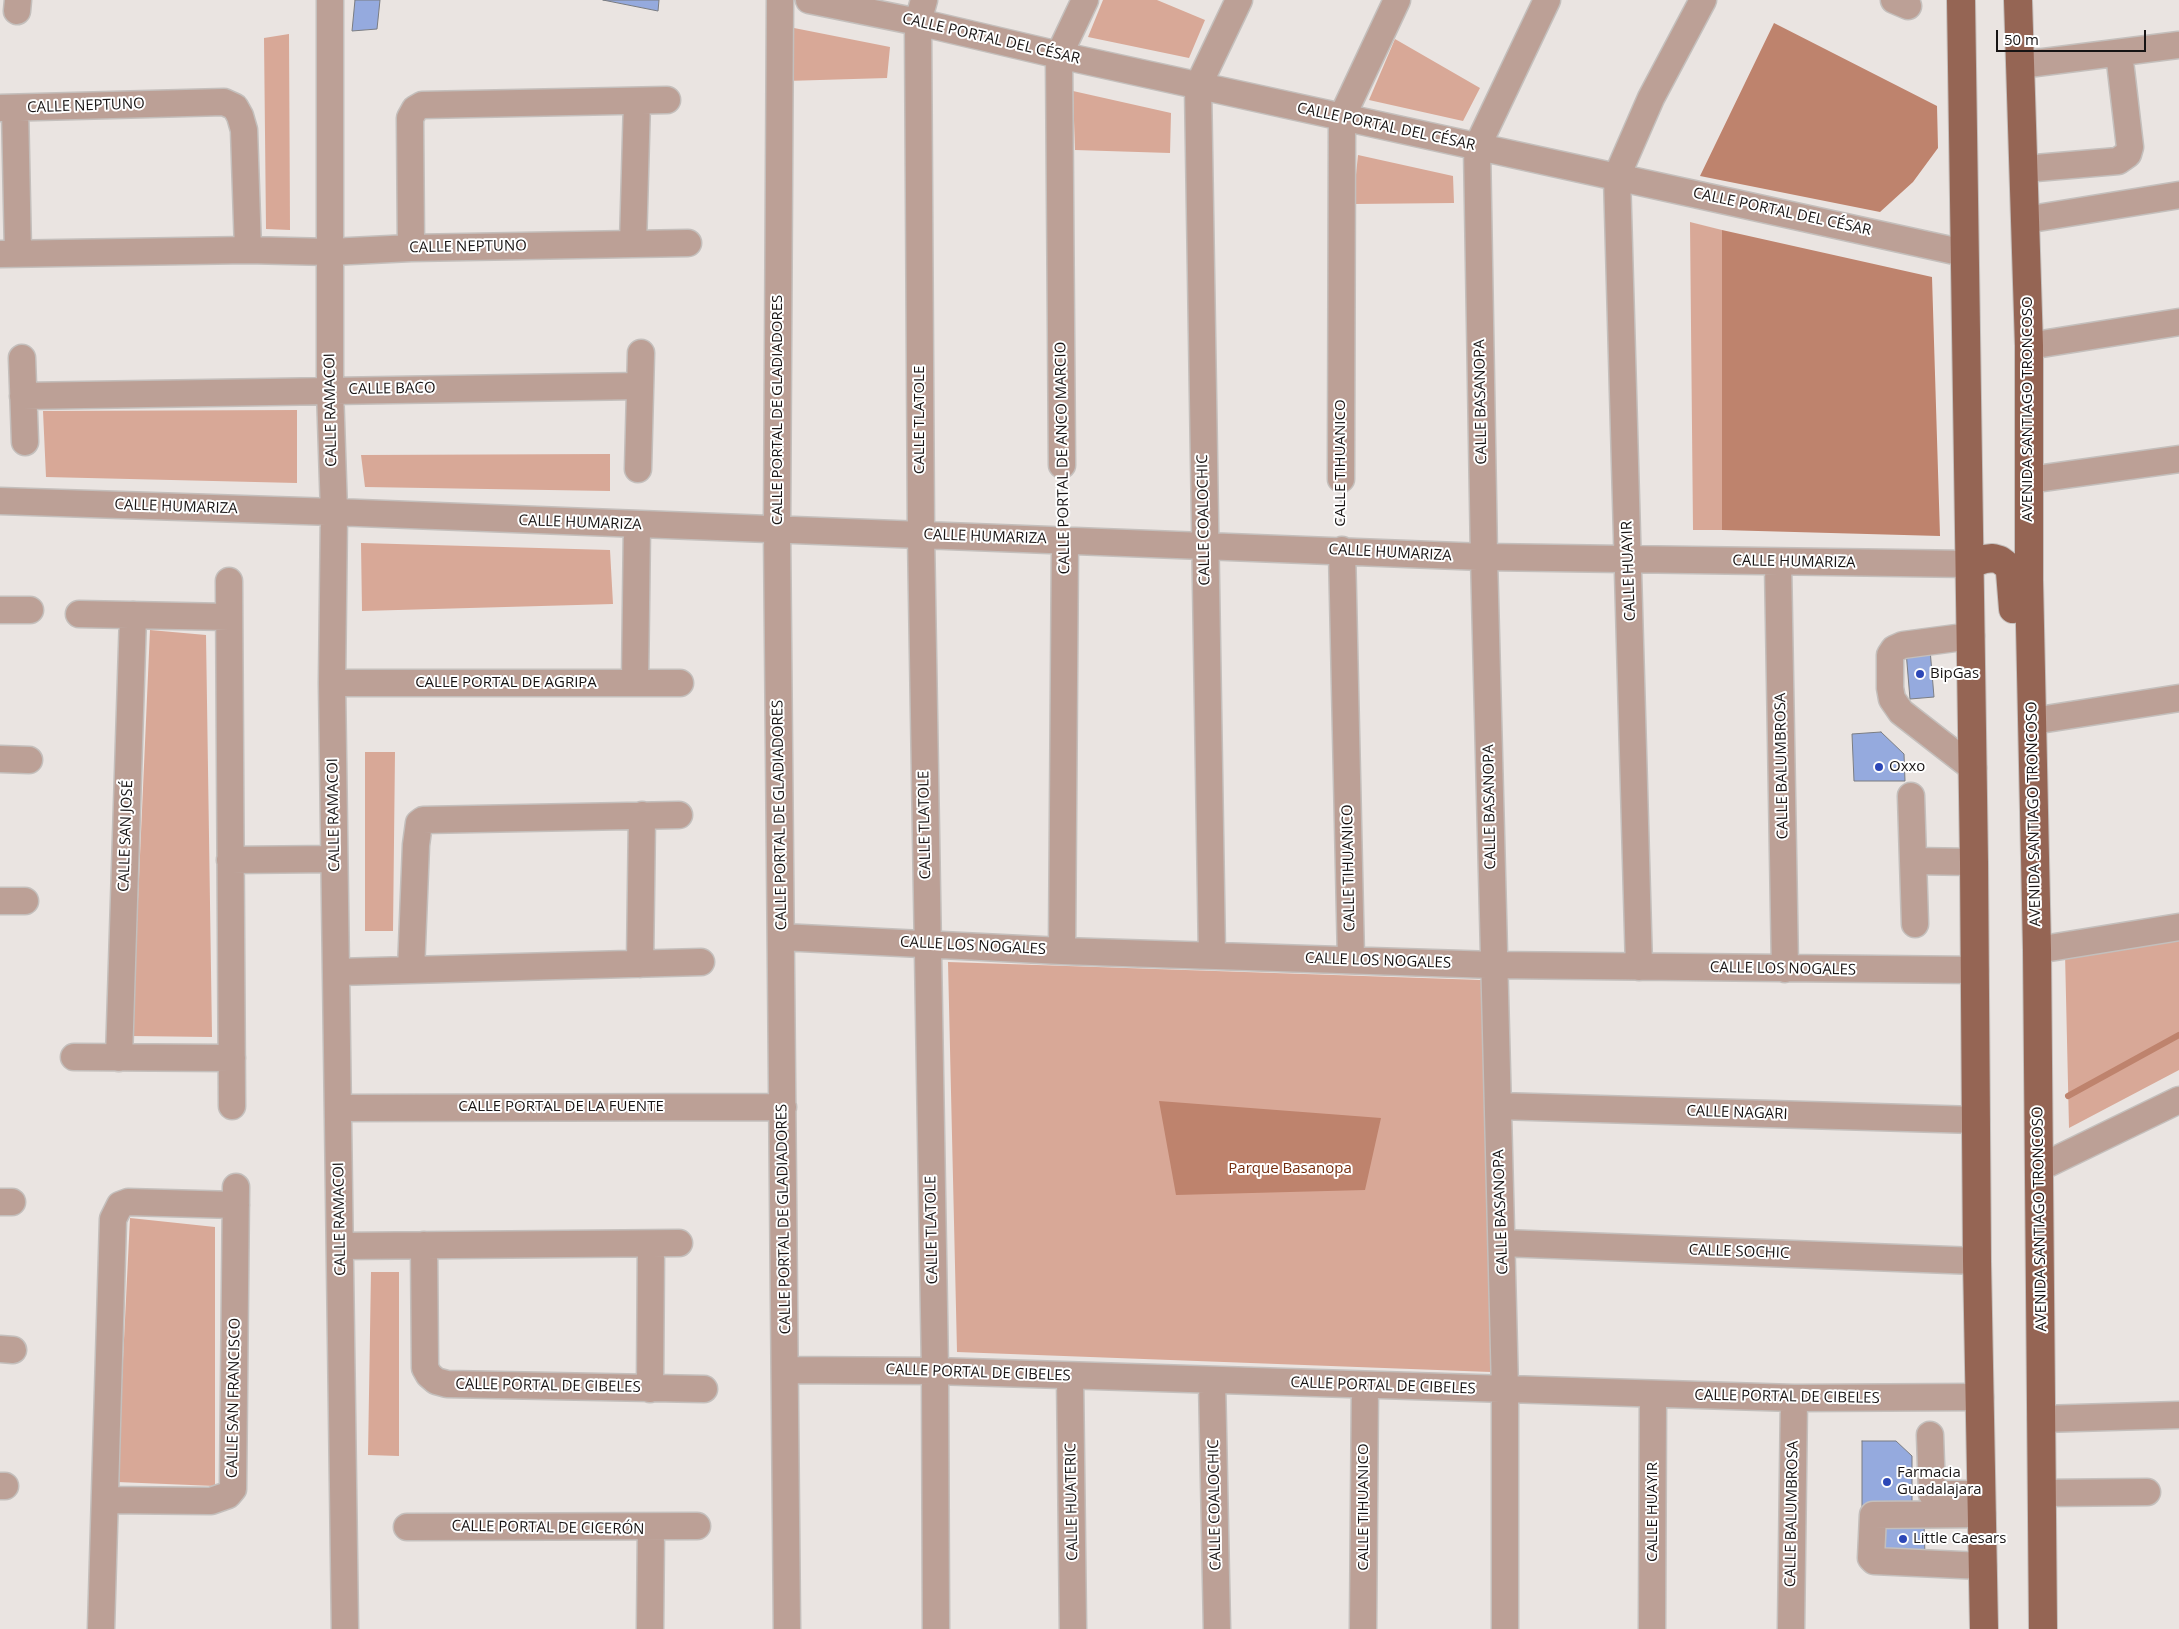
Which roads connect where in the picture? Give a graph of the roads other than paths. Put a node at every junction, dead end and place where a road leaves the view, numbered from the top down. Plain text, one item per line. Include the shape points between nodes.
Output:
1 (330, 0) edge
2 (780, 0) edge
3 (809, 0) edge
4 (1085, 0) edge
5 (1239, 0) edge
6 (1397, 0) edge
7 (1546, 0) edge
8 (1703, 0) edge
9 (1961, 0) edge
10 (2018, 0) edge
11 (921, 11) edge
12 (2179, 45) edge
13 (2119, 53) junction
14 (1059, 55) junction
15 (2020, 65) junction
16 (1198, 86) junction
17 (667, 100) dead end
18 (637, 101) junction
19 (7, 108) edge
20 (1342, 117) junction
21 (1477, 147) junction
22 (2024, 169) junction
23 (1618, 176) junction
24 (2179, 195) edge
25 (2025, 220) junction
26 (688, 243) dead end
27 (633, 244) junction
28 (411, 248) junction
29 (248, 250) junction
30 (330, 252) junction
31 (1964, 252) junction
32 (9, 254) edge
33 (2179, 322) edge
34 (2029, 346) junction
35 (641, 353) dead end
36 (22, 358) dead end
37 (640, 386) junction
38 (330, 390) junction
39 (23, 396) junction
40 (25, 442) dead end
41 (2179, 459) edge
42 (1062, 464) road end
43 (638, 469) dead end
44 (1341, 479) road end
45 (2029, 480) junction
46 (0, 501) edge
47 (334, 512) junction
48 (638, 525) junction
49 (777, 530) junction
50 (921, 535) junction
51 (1065, 540) junction
52 (1204, 546) junction
53 (1342, 550) junction
54 (1484, 557) junction
55 (1629, 560) junction
56 (1778, 563) junction
57 (1970, 564) junction
58 (229, 581) dead end
59 (0, 610) edge
60 (30, 610) dead end
61 (79, 614) dead end
62 (132, 615) junction
63 (229, 617) junction
64 (1971, 636) junction
65 (332, 683) junction
66 (634, 683) junction
67 (680, 683) dead end
68 (2179, 698) edge
69 (2033, 722) junction
70 (0, 759) edge
71 (29, 760) dead end
72 (2033, 767) junction
73 (1973, 768) junction
74 (1911, 796) dead end
75 (642, 815) junction
76 (680, 815) dead end
77 (334, 859) junction
78 (230, 860) junction
79 (1913, 861) junction
80 (1974, 862) junction
81 (1915, 924) dead end
82 (2179, 927) edge
83 (781, 937) junction
84 (926, 943) junction
85 (2037, 950) junction
86 (1062, 951) junction
87 (1212, 955) junction
88 (1351, 960) junction
89 (701, 962) dead end
90 (640, 964) junction
91 (1494, 965) junction
92 (1639, 967) junction
93 (1785, 969) junction
94 (411, 970) junction
95 (1975, 970) junction
96 (336, 972) junction
97 (74, 1057) dead end
98 (119, 1058) junction
99 (232, 1058) junction
100 (2179, 1100) edge
101 (232, 1106) dead end
102 (1498, 1106) junction
103 (783, 1107) junction
104 (339, 1108) junction
105 (1976, 1120) junction
106 (2039, 1168) junction
107 (679, 1243) dead end
108 (651, 1244) junction
109 (1502, 1244) junction
110 (424, 1245) junction
111 (341, 1246) junction
112 (1977, 1261) junction
113 (785, 1370) junction
114 (935, 1371) junction
115 (1070, 1376) junction
116 (1212, 1380) junction
117 (1365, 1386) junction
118 (650, 1389) junction
119 (704, 1389) dead end
120 (1505, 1390) junction
121 (1653, 1394) junction
122 (1980, 1397) junction
123 (1794, 1398) junction
124 (2179, 1415) edge
125 (2041, 1419) junction
126 (1930, 1434) dead end
127 (2147, 1492) dead end
128 (2042, 1493) junction
129 (105, 1500) junction
130 (1982, 1504) junction
131 (697, 1526) dead end
132 (407, 1527) dead end
133 (651, 1527) junction
134 (1983, 1566) junction
135 (101, 1629) edge
136 (346, 1629) edge
137 (650, 1629) edge
138 (787, 1629) edge
139 (936, 1629) edge
140 (1073, 1629) edge
141 (1217, 1629) edge
142 (1363, 1629) edge
143 (1505, 1629) edge
144 (1652, 1629) edge
145 (1791, 1629) edge
146 (1984, 1629) edge
147 (2043, 1629) edge

1 - 30 street, CALLE RAMACOI
2 - 49 street, CALLE PORTAL DE GLADIADORES
3 - 11 street, CALLE PORTAL DEL CÉSAR
4 - 14 street, CALLE PORTAL DE ANCO MARCIO
5 - 16 street
6 - 20 street
7 - 21 street, CALLE BASANOPA
8 - 23 street via 1651,98
9 - 31 main road
10 - 15 main road, AVENIDA SANTIAGO TRONCOSO
11 - 14 street, CALLE PORTAL DEL CÉSAR
11 - 50 street, CALLE TLATOLE
12 - 13 street
13 - 15 street
13 - 22 street via 2130,147 2128,154 2118,161
14 - 16 street, CALLE PORTAL DEL CÉSAR
14 - 42 street, CALLE PORTAL DE ANCO MARCIO
15 - 22 main road, AVENIDA SANTIAGO TRONCOSO
16 - 20 street, CALLE PORTAL DEL CÉSAR
16 - 52 street, CALLE COALOCHIC
17 - 18 street
18 - 27 street
18 - 28 street via 431,103 415,109 410,118
19 - 29 street, CALLE NEPTUNO via 224,102 240,116 244,130
19 - 32 street
20 - 21 street, CALLE PORTAL DEL CÉSAR
20 - 44 street, CALLE TIHUANICO
21 - 23 street, CALLE PORTAL DEL CÉSAR
21 - 54 street, CALLE BASANOPA
22 - 25 main road, AVENIDA SANTIAGO TRONCOSO
23 - 31 street, CALLE PORTAL DEL CÉSAR
23 - 55 street, CALLE HUAYIR
24 - 25 street
25 - 34 main road, AVENIDA SANTIAGO TRONCOSO
26 - 27 street, CALLE NEPTUNO
27 - 28 street, CALLE NEPTUNO
28 - 30 street, CALLE NEPTUNO
29 - 30 street, CALLE NEPTUNO
29 - 32 street, CALLE NEPTUNO
30 - 38 street, CALLE RAMACOI
31 - 57 main road
33 - 34 street
34 - 45 main road, AVENIDA SANTIAGO TRONCOSO
35 - 37 street
36 - 39 street
37 - 38 street, CALLE BACO
37 - 43 street
38 - 39 street, CALLE BACO
38 - 47 street, CALLE RAMACOI
39 - 40 street
41 - 45 street
45 - 69 main road, AVENIDA SANTIAGO TRONCOSO
46 - 47 street, CALLE HUMARIZA
47 - 48 street, CALLE HUMARIZA
47 - 65 street, CALLE RAMACOI
48 - 49 street, CALLE HUMARIZA
48 - 66 street
49 - 50 street, CALLE HUMARIZA
49 - 83 street, CALLE PORTAL DE GLADIADORES
50 - 51 street, CALLE HUMARIZA
50 - 84 street, CALLE TLATOLE
51 - 52 street, CALLE HUMARIZA
51 - 86 street, CALLE PORTAL DE ANCO MARCIO
52 - 53 street, CALLE HUMARIZA
52 - 87 street, CALLE COALOCHIC
53 - 54 street, CALLE HUMARIZA
53 - 88 street, CALLE TIHUANICO
54 - 55 street, CALLE HUMARIZA
54 - 91 street, CALLE BASANOPA
55 - 56 street, CALLE HUMARIZA
55 - 92 street, CALLE HUAYIR
56 - 57 street, CALLE HUMARIZA
56 - 93 street, CALLE BALUMBROSA
57 - 64 main road
57 - 72 main road via 1985,559 2000,560 2010,572 2023,744 2026,758
58 - 63 street
59 - 60 street
61 - 62 street
62 - 63 street
62 - 98 street, CALLE SAN JOSÉ
63 - 78 street
64 - 73 main road
64 - 73 street via 1894,649 1890,655 1890,688 1900,712
65 - 66 street, CALLE PORTAL DE AGRIPA
65 - 77 street, CALLE RAMACOI
66 - 67 street, CALLE PORTAL DE AGRIPA
68 - 69 street
69 - 72 main road, AVENIDA SANTIAGO TRONCOSO
70 - 71 street
72 - 85 main road, AVENIDA SANTIAGO TRONCOSO
73 - 80 main road
74 - 79 street
75 - 76 street
75 - 90 street
75 - 94 street via 423,820 419,823 416,845
77 - 78 street
77 - 96 street, CALLE RAMACOI
78 - 99 street
79 - 80 street
79 - 81 street
80 - 95 main road
82 - 85 street
83 - 84 street, CALLE LOS NOGALES
83 - 103 street, CALLE PORTAL DE GLADIADORES
84 - 86 street, CALLE LOS NOGALES
84 - 114 street, CALLE TLATOLE
85 - 106 main road, AVENIDA SANTIAGO TRONCOSO
86 - 87 street, CALLE LOS NOGALES
87 - 88 street, CALLE LOS NOGALES
88 - 91 street, CALLE LOS NOGALES
89 - 90 street
90 - 94 street
91 - 92 street, CALLE LOS NOGALES
91 - 102 street, CALLE BASANOPA
92 - 93 street, CALLE LOS NOGALES
93 - 95 street, CALLE LOS NOGALES
94 - 96 street
95 - 105 main road
96 - 104 street, CALLE RAMACOI
97 - 98 street
98 - 99 street
99 - 101 street
100 - 106 street
102 - 105 street, CALLE NAGARI
102 - 109 street, CALLE BASANOPA
103 - 104 street, CALLE PORTAL DE LA FUENTE
103 - 113 street, CALLE PORTAL DE GLADIADORES
104 - 111 street, CALLE RAMACOI
105 - 112 main road
106 - 125 main road, AVENIDA SANTIAGO TRONCOSO
107 - 108 street
108 - 110 street
108 - 118 street, CALLE PORTAL DE CIBELES
109 - 112 street, CALLE SOCHIC
109 - 120 street, CALLE BASANOPA
110 - 111 street
110 - 118 street, CALLE PORTAL DE CIBELES via 425,1368 436,1381 447,1384
111 - 136 street, CALLE RAMACOI
112 - 122 main road
113 - 114 street, CALLE PORTAL DE CIBELES
113 - 138 street, CALLE PORTAL DE GLADIADORES
114 - 115 street, CALLE PORTAL DE CIBELES
114 - 139 street, CALLE TLATOLE
115 - 116 street, CALLE PORTAL DE CIBELES
115 - 140 street, CALLE HUATERIC
116 - 117 street, CALLE PORTAL DE CIBELES
116 - 141 street, CALLE COALOCHIC
117 - 120 street, CALLE PORTAL DE CIBELES
117 - 142 street, CALLE TIHUANICO
118 - 119 street, CALLE PORTAL DE CIBELES
120 - 121 street, CALLE PORTAL DE CIBELES
120 - 143 street, CALLE BASANOPA
121 - 123 street, CALLE PORTAL DE CIBELES
121 - 144 street, CALLE HUAYIR
122 - 123 street, CALLE PORTAL DE CIBELES
122 - 130 main road
123 - 145 street, CALLE BALUMBROSA
124 - 125 street
125 - 128 main road, AVENIDA SANTIAGO TRONCOSO
126 - 130 street via 1932,1494
127 - 128 street
128 - 147 main road, AVENIDA SANTIAGO TRONCOSO
129 - 129 street, CALLE SAN FRANCISCO via 115,1212 128,1202 236,1196 233,1488 228,1495 211,1501
129 - 135 street, CALLE SAN FRANCISCO
130 - 134 main road
130 - 134 street via 1873,1515 1871,1558 1874,1561
131 - 133 street
132 - 133 street, CALLE PORTAL DE CICERÓN
133 - 137 street, CALLE PORTAL DE CICERÓN
134 - 146 main road

